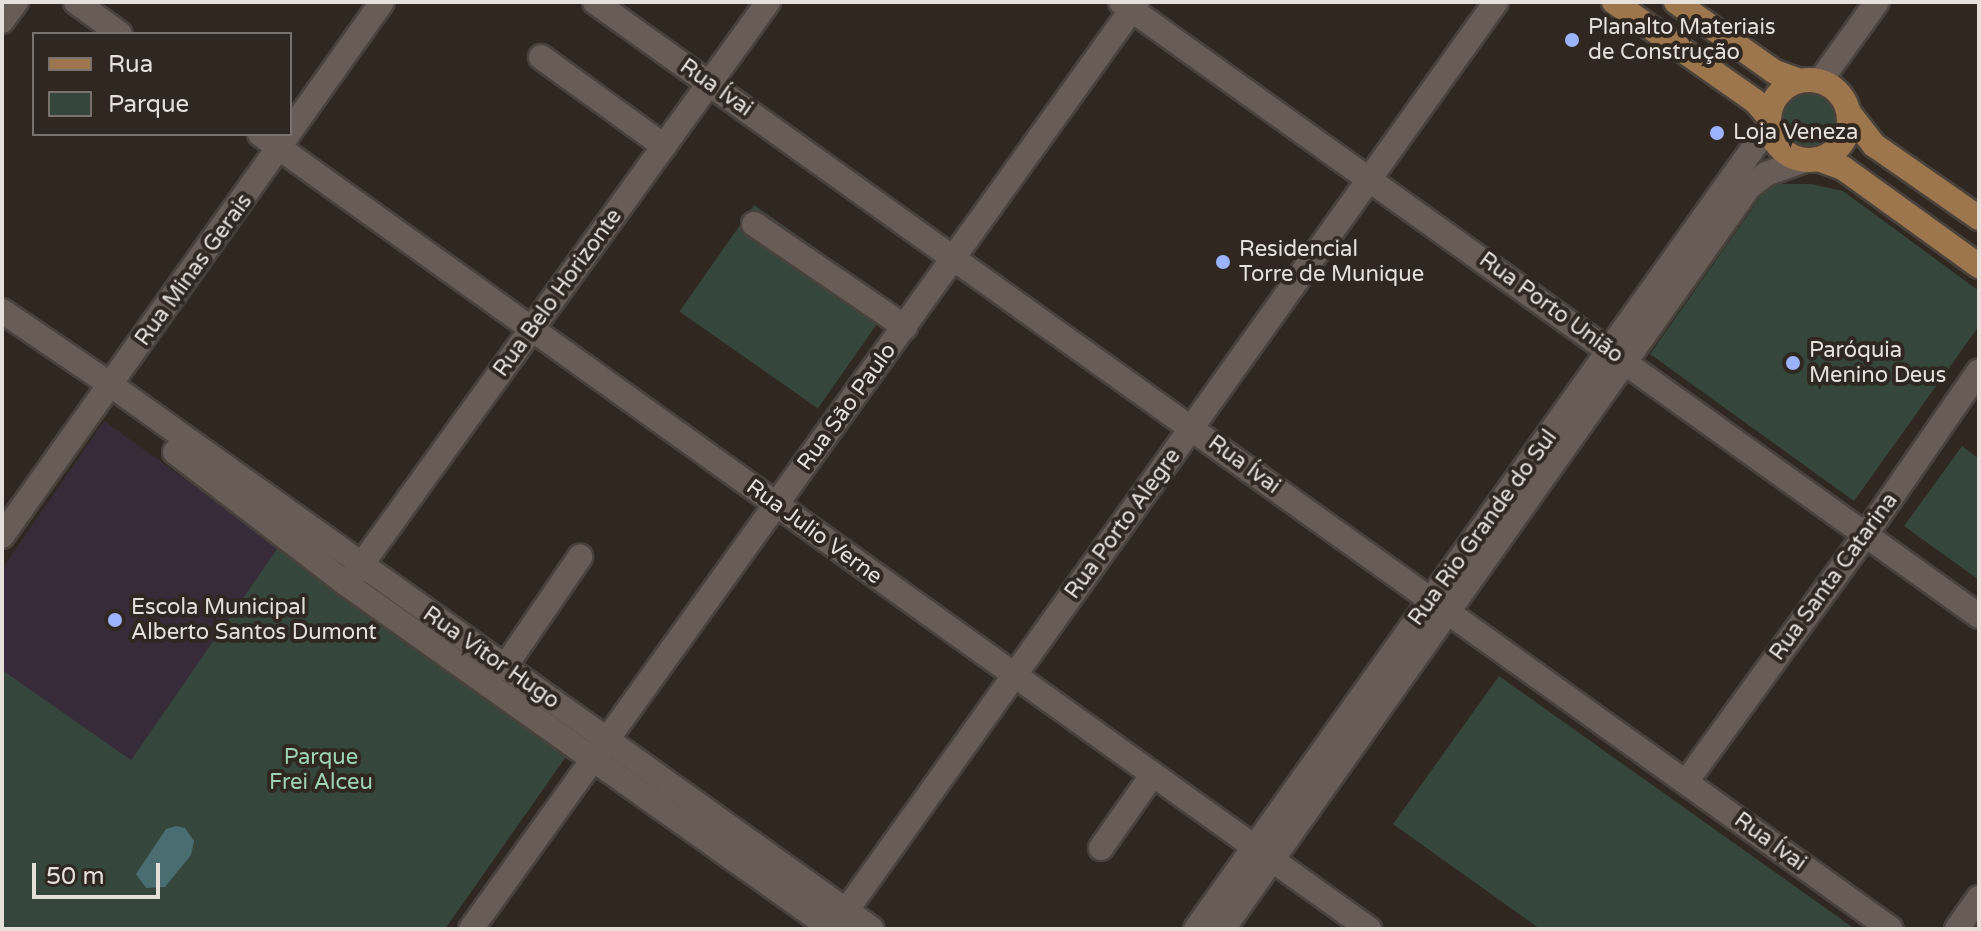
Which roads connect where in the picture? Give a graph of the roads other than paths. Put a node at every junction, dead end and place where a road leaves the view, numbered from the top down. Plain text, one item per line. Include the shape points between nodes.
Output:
1 (16, 2) edge
2 (76, 2) edge
3 (382, 2) edge
4 (595, 2) edge
5 (768, 2) edge
6 (1496, 2) edge
7 (1614, 2) edge
8 (1676, 2) edge
9 (1877, 2) edge
10 (1130, 4) edge
11 (2, 21) edge
12 (117, 32) edge
13 (541, 57) dead end
14 (1808, 81) junction
15 (709, 83) junction
16 (1849, 113) junction
17 (1769, 121) junction
18 (292, 132) edge
19 (263, 136) edge
20 (289, 136) edge
21 (664, 146) junction
22 (280, 149) junction
23 (1812, 160) junction
24 (1370, 179) junction
25 (1979, 218) edge
26 (754, 224) dead end
27 (954, 258) junction
28 (1979, 266) edge
29 (2, 311) edge
30 (905, 327) junction
31 (532, 329) junction
32 (1618, 356) junction
33 (1979, 371) edge
34 (102, 385) junction
35 (1192, 427) junction
36 (777, 505) junction
37 (1866, 534) junction
38 (2, 536) edge
39 (580, 557) dead end
40 (354, 576) junction
41 (1440, 606) junction
42 (1979, 616) edge
43 (504, 668) junction
44 (1014, 675) junction
45 (601, 751) junction
46 (1153, 774) junction
47 (1686, 782) junction
48 (1101, 848) dead end
49 (1264, 854) junction
50 (1979, 898) edge
51 (837, 923) edge
52 (471, 929) edge
53 (872, 929) edge
54 (1196, 929) edge
55 (1223, 929) edge
56 (1369, 929) edge
57 (1891, 929) edge
58 (1957, 929) edge

1 - 11 street
2 - 12 street
3 - 18 street, Rua Minas Gerais
4 - 15 street, Rua Ívai
5 - 15 street, Rua Belo Horizonte
6 - 24 street, Rua Porto Alegre
7 - 17 main road via 1755,101
8 - 14 main road via 1775,72
9 - 14 street
10 - 24 street, Rua Porto União
10 - 27 street, Rua São Paulo
13 - 21 street
14 - 16 main road via 1839,93
14 - 17 main road via 1781,91
15 - 21 street, Rua Belo Horizonte
15 - 27 street, Rua Ívai
16 - 23 main road via 1845,138 1830,155
16 - 25 main road via 1874,145
17 - 23 main road via 1780,148
17 - 32 street, Rua Rio Grande do Sul
19 - 22 street, Rua Julio Verne
20 - 22 street, Rua Minas Gerais
21 - 31 street, Rua Belo Horizonte
22 - 31 street, Rua Julio Verne
22 - 34 street, Rua Minas Gerais
23 - 28 main road via 1843,168
23 - 32 street, Rua Rio Grande do Sul via 1766,174 1749,187
24 - 32 street, Rua Porto União
24 - 35 street, Rua Porto Alegre
26 - 30 street
27 - 30 street, Rua São Paulo
27 - 35 street, Rua Ívai
29 - 34 street, Rua Vitor Hugo
30 - 36 street, Rua São Paulo
31 - 36 street, Rua Julio Verne
31 - 40 street, Rua Belo Horizonte
32 - 37 street, Rua Porto União
32 - 41 street, Rua Rio Grande do Sul
33 - 37 street, Rua Santa Catarina
34 - 38 street, Rua Minas Gerais
34 - 40 street, Rua Vitor Hugo
35 - 41 street, Rua Ívai
35 - 44 street, Rua Porto Alegre
36 - 44 street, Rua Julio Verne
36 - 45 street, Rua São Paulo
37 - 42 street, Rua Porto União
37 - 47 street, Rua Santa Catarina
39 - 43 street
40 - 43 street, Rua Vitor Hugo
40 - 45 street, Rua Vitor Hugo
41 - 47 street, Rua Ívai
41 - 49 street, Rua Rio Grande do Sul
43 - 45 street, Rua Vitor Hugo
44 - 46 street, Rua Julio Verne
44 - 51 street, Rua Porto Alegre
45 - 51 street, Rua Vitor Hugo
45 - 52 street, Rua São Paulo
46 - 48 street
46 - 49 street, Rua Julio Verne
47 - 57 street, Rua Ívai
49 - 54 street, Rua Rio Grande do Sul
49 - 55 street, Rua Rio Grande do Sul
49 - 56 street, Rua Julio Verne
50 - 58 street
51 - 53 street, Rua Vitor Hugo

